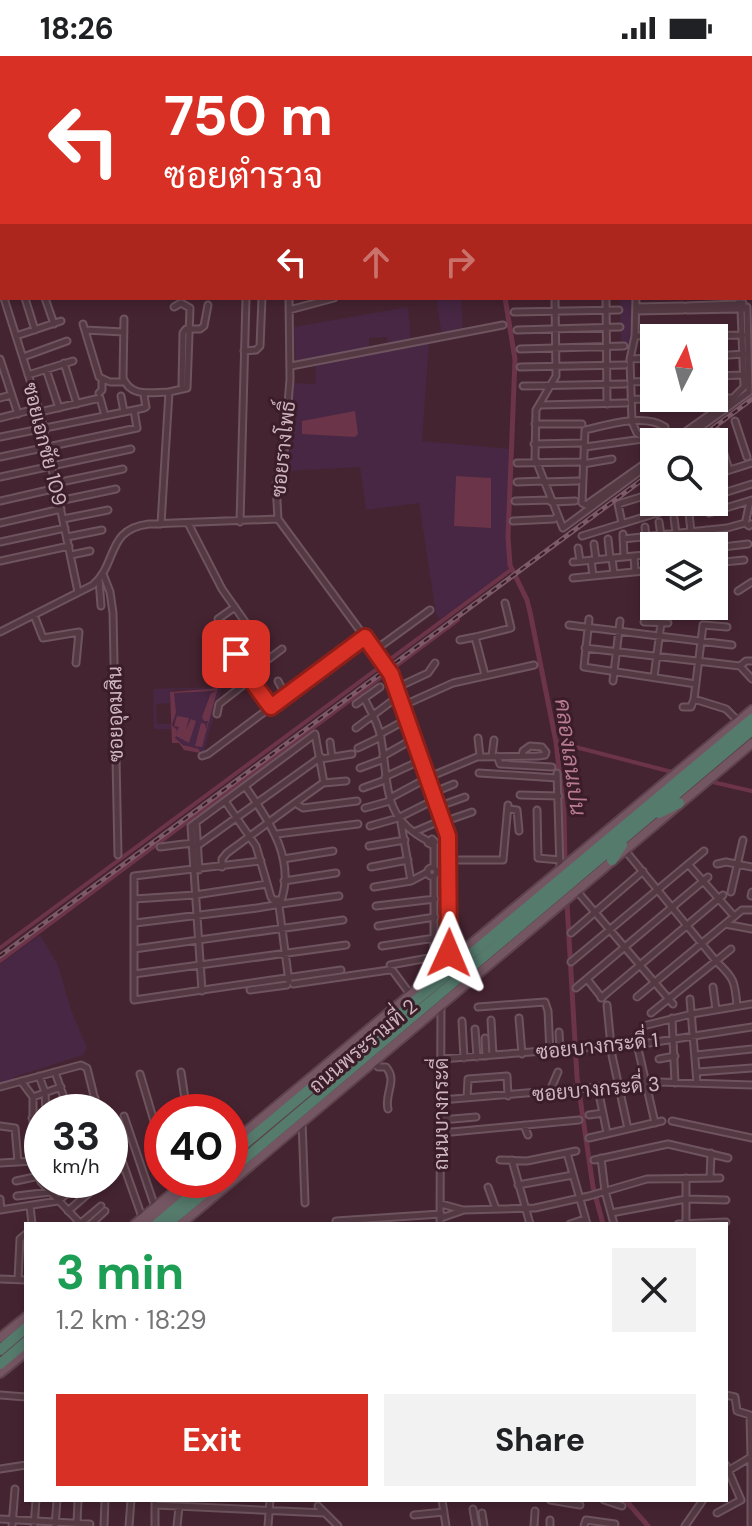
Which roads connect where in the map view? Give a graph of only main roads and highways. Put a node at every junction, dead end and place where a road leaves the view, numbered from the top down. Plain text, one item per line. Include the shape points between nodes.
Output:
1 (752, 710) edge
2 (752, 721) edge
3 (752, 732) edge
4 (752, 743) edge
5 (690, 777) junction
6 (679, 803) junction
7 (629, 811) junction
8 (655, 814) junction
9 (624, 844) junction
10 (612, 860) joint
11 (581, 861) junction
12 (563, 868) junction
13 (567, 894) junction
14 (248, 1130) edge
15 (248, 1152) edge
16 (248, 1153) edge
17 (248, 1153) edge
18 (248, 1153) edge
19 (166, 1198) edge
20 (176, 1198) edge
21 (176, 1198) edge
22 (188, 1198) edge
23 (198, 1198) edge
24 (202, 1198) edge
25 (181, 1221) edge
26 (144, 1222) edge
27 (144, 1222) edge
28 (144, 1222) edge
29 (159, 1222) edge
30 (169, 1222) edge
31 (24, 1319) edge
32 (24, 1333) edge
33 (0, 1338) edge
34 (24, 1343) edge
35 (24, 1354) edge
36 (2, 1358) edge
37 (0, 1373) edge

1 - 5 main road, ถนนพระรามที่ 2
2 - 5 highway, ถนนพระรามที่ 2
2 - 16 highway
3 - 5 highway, ถนนพระรามที่ 2
3 - 17 highway
4 - 5 main road, ถนนพระรามที่ 2
5 - 6 main road, ถนนพระรามที่ 2
5 - 7 main road, ถนนพระรามที่ 2
5 - 8 highway, ถนนพระรามที่ 2
5 - 11 highway, ถนนพระรามที่ 2
6 - 8 highway
6 - 9 main road, ถนนพระรามที่ 2
7 - 11 highway
7 - 12 main road, ถนนพระรามที่ 2
8 - 9 highway, ถนนพระรามที่ 2
9 - 10 highway
9 - 13 highway, ถนนพระรามที่ 2
10 - 13 main road, ถนนพระรามที่ 2
11 - 12 highway, ถนนพระรามที่ 2
12 - 14 main road, ถนนพระรามที่ 2
12 - 15 highway, ถนนพระรามที่ 2
13 - 18 highway, ถนนพระรามที่ 2
13 - 25 main road, ถนนพระรามที่ 2
19 - 26 main road
20 - 27 main road
21 - 28 highway
22 - 29 highway
23 - 30 highway
24 - 25 main road
31 - 33 main road
32 - 36 highway
34 - 36 highway
35 - 37 main road

